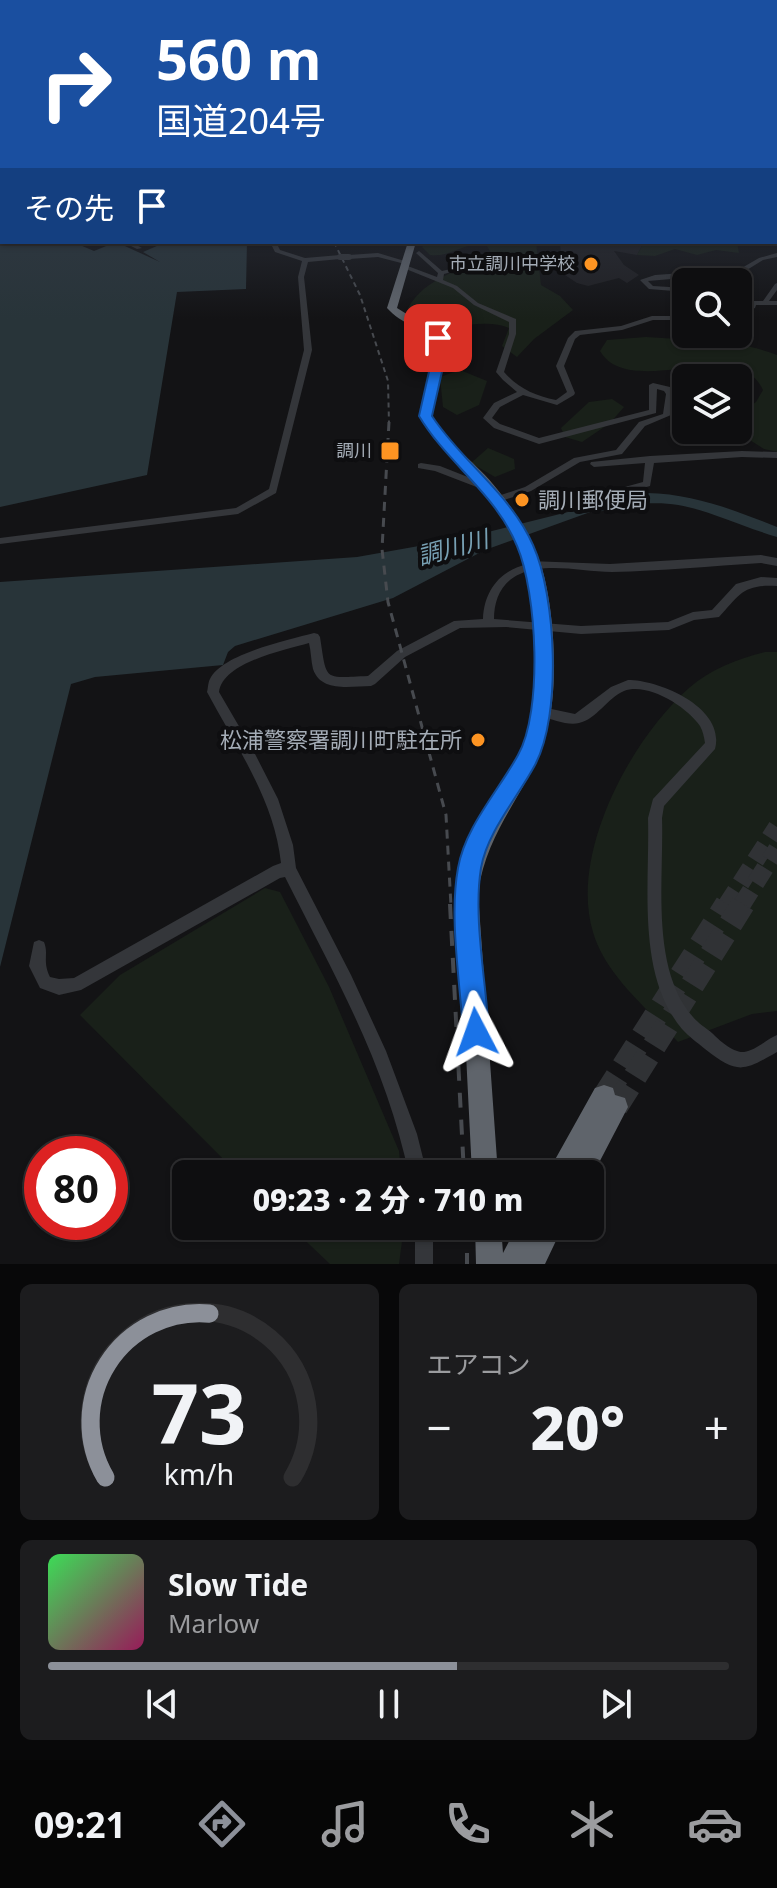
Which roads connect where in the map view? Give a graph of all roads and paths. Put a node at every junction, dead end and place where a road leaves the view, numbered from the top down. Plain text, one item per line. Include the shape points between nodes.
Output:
1 (130, 244) edge
2 (273, 244) edge
3 (414, 247) edge
4 (139, 248) dead end
5 (378, 255) junction
6 (777, 255) edge
7 (305, 260) junction
8 (404, 264) junction
9 (470, 265) dead end
10 (747, 268) edge
11 (440, 276) junction
12 (672, 277) edge
13 (777, 285) edge
14 (672, 289) edge
15 (766, 301) junction
16 (752, 303) edge
17 (777, 303) edge
18 (672, 318) edge
19 (523, 392) junction
20 (777, 455) edge
21 (650, 459) junction
22 (421, 466) dead end
23 (570, 467) junction
24 (494, 494) junction
25 (558, 508) dead end
26 (0, 541) edge
27 (777, 562) edge
28 (533, 565) junction
29 (777, 582) edge
30 (488, 622) junction
31 (540, 627) junction
32 (542, 712) junction
33 (289, 869) junction
34 (39, 947) dead end
35 (777, 1043) edge
36 (414, 1160) edge
37 (484, 1160) edge
38 (570, 1160) edge
39 (585, 1160) edge
40 (424, 1240) edge
41 (489, 1240) edge
42 (531, 1249) edge
43 (424, 1264) edge
44 (490, 1264) edge
45 (512, 1264) edge

1 - 4 street
2 - 7 street via 284,255
3 - 5 street
3 - 8 highway
3 - 11 street
5 - 7 street, bridge
5 - 8 street
6 - 10 street
7 - 26 street via 301,277 308,350 273,491 238,511
8 - 11 street
8 - 24 highway via 392,308 441,345 426,416
9 - 11 street
11 - 19 street via 513,321 500,372
12 - 14 street via 643,280 651,288
13 - 15 street
15 - 16 street
15 - 17 street
18 - 19 street via 578,333 560,366 571,393 565,400 557,403
19 - 23 street via 497,405 487,418 539,441 649,412 654,408 653,385 667,389 667,415 642,424 625,449 577,460
20 - 21 street
21 - 23 street
21 - 25 street via 647,484
22 - 24 street
23 - 24 street via 528,489
24 - 28 highway
27 - 28 street
28 - 30 street via 515,570 493,591
28 - 31 highway
29 - 31 street via 740,587 715,614 669,626
30 - 31 street
30 - 33 street via 458,624 439,632 386,664 371,681 325,678 314,637 215,676 213,692 278,811
31 - 32 highway via 546,681
32 - 35 street via 576,719 616,690 638,685 667,695 707,724 711,745 658,803 655,946 682,1018 694,1033 745,1060
32 - 37 highway via 529,757 470,865
33 - 34 street via 76,985 45,983 37,966
33 - 36 street via 393,1088
38 - 39 highway via 610,1102
40 - 43 street
41 - 44 highway
42 - 45 highway

